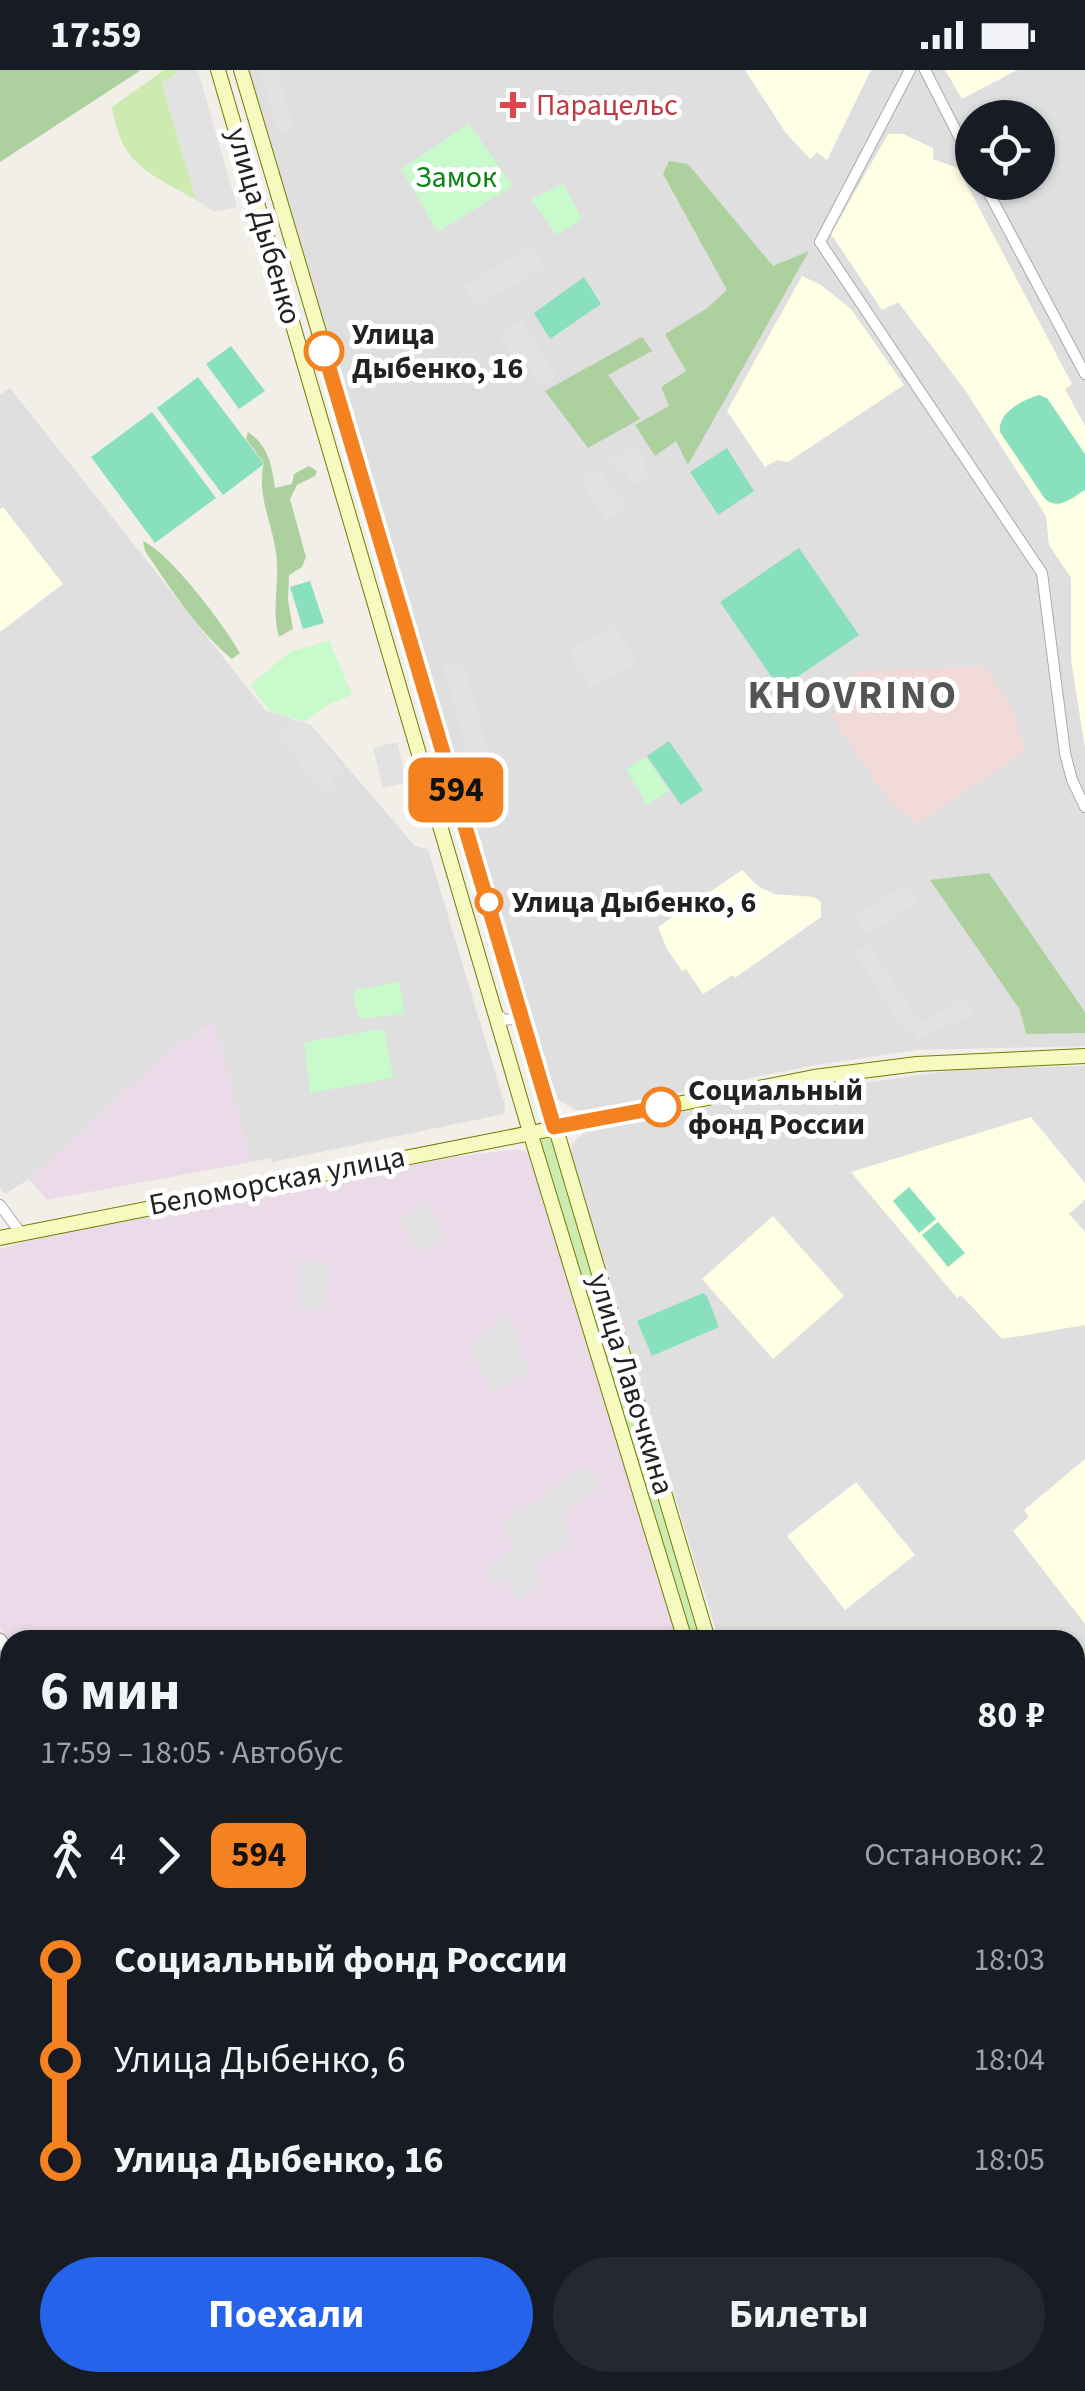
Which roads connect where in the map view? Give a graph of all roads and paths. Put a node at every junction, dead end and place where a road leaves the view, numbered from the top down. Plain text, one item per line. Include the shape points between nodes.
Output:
1 (218, 70) edge
2 (241, 70) edge
3 (910, 70) edge
4 (924, 70) edge
5 (955, 129) edge
6 (993, 200) edge
7 (1085, 374) edge
8 (452, 775) junction
9 (428, 784) junction
10 (1085, 807) edge
11 (519, 1004) junction
12 (494, 1011) junction
13 (1085, 1056) edge
14 (554, 1127) junction
15 (530, 1132) junction
16 (0, 1205) edge
17 (20, 1232) junction
18 (0, 1238) edge
19 (682, 1630) edge
20 (705, 1630) edge

1 - 9 main road, улица Дыбенко
2 - 8 main road, улица Дыбенко
3 - 10 street via 820,242 1042,574 1065,753
4 - 5 street
6 - 7 street
8 - 9 street
8 - 11 main road, улица Дыбенко
9 - 12 main road, улица Дыбенко
11 - 12 street via 508,1020
11 - 14 main road, улица Дыбенко
12 - 15 main road, улица Дыбенко
13 - 14 main road, Беломорская улица via 847,1073
14 - 15 main road, Беломорская улица
14 - 20 main road, улица Лавочкина
15 - 17 main road, Беломорская улица
15 - 19 main road, улица Лавочкина
16 - 17 street
17 - 18 main road, Беломорская улица

